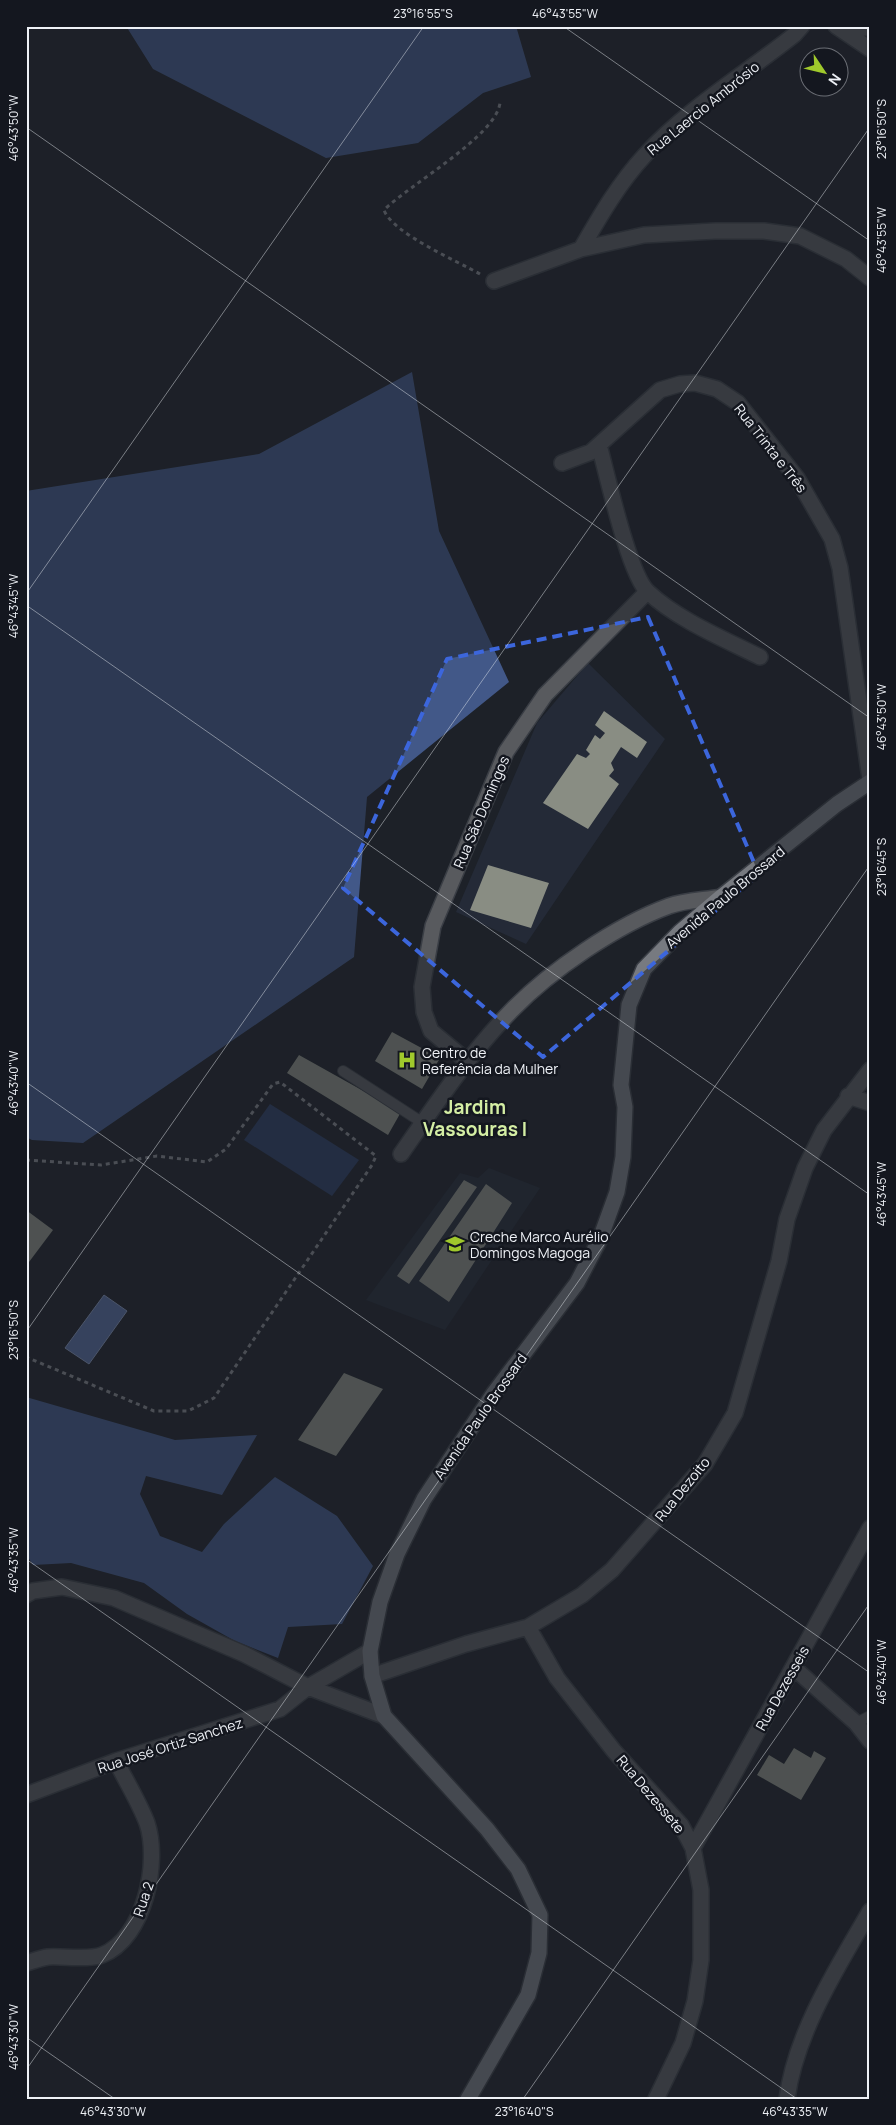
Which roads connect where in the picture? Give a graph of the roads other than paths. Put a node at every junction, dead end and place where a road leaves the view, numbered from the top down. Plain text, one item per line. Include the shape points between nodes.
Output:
1 (802, 26) edge
2 (839, 27) edge
3 (870, 28) edge
4 (870, 49) edge
5 (581, 249) junction
6 (870, 278) edge
7 (494, 281) road end
8 (599, 445) junction
9 (562, 463) dead end
10 (647, 592) junction
11 (760, 657) dead end
12 (870, 781) edge
13 (721, 898) junction
14 (468, 1061) junction
15 (343, 1070) dead end
16 (870, 1070) edge
17 (848, 1096) junction
18 (870, 1103) edge
19 (423, 1123) junction
20 (401, 1154) dead end
21 (870, 1528) edge
22 (26, 1595) edge
23 (528, 1627) junction
24 (370, 1651) junction
25 (793, 1667) junction
26 (372, 1676) junction
27 (308, 1687) junction
28 (384, 1716) junction
29 (863, 1720) edge
30 (870, 1742) edge
31 (116, 1761) junction
32 (26, 1795) edge
33 (693, 1848) junction
34 (870, 1911) edge
35 (26, 1963) edge
36 (468, 2099) edge
37 (656, 2099) edge
38 (787, 2099) edge

1 - 5 street, Rua Laercio Ambrósio via 685,118 645,154 611,199
2 - 3 street
2 - 4 street
5 - 6 street via 644,235 764,231 800,236 846,258
5 - 7 street
8 - 9 street, Rua Trinta e Três via 591,452
8 - 10 street via 628,551
8 - 12 street, Rua Trinta e Três via 660,390 695,382 717,389 738,403 797,478 832,539 840,568
10 - 11 street via 700,628
10 - 14 street, Rua São Domingos via 545,695 506,752 433,926 422,987 424,1012 431,1031
12 - 13 main road, Avenida Paulo Brossard
13 - 14 street via 671,905 620,930 565,966 512,1009
13 - 24 main road, Avenida Paulo Brossard via 680,932 644,969 629,1005 621,1085 624,1107 617,1192 600,1239 577,1283 494,1393 424,1499 397,1554 380,1602
14 - 19 street
15 - 19 lane
16 - 17 street, Rua Dezoito
17 - 18 street
17 - 23 street, Rua Dezoito via 824,1130 804,1168 735,1412 705,1464 612,1570 582,1596
19 - 20 street
21 - 25 street, Rua Dezesseis
22 - 27 street via 62,1586 114,1598 244,1654
23 - 26 street, Rua Dezoito
23 - 33 street, Rua Dezessete via 557,1678 614,1751 681,1825
24 - 26 main road, Avenida Paulo Brossard
24 - 27 street, Rua José Ortiz Sanchez
25 - 29 street
25 - 33 street, Rua Dezesseis
26 - 28 main road, Avenida Paulo Brossard
27 - 28 street
27 - 31 street, Rua José Ortiz Sanchez via 280,1709
28 - 36 main road, Avenida Paulo Brossard via 487,1829 518,1869 540,1915 539,1953 528,1995
29 - 30 street
31 - 32 street, Rua José Ortiz Sanchez
31 - 35 street, Rua 2 via 147,1823 152,1850 151,1882 137,1920 120,1942 102,1955 47,1957
33 - 37 street, Rua Dezessete via 701,1890 699,1977 683,2043
34 - 38 street via 840,1962 808,2028 790,2078

